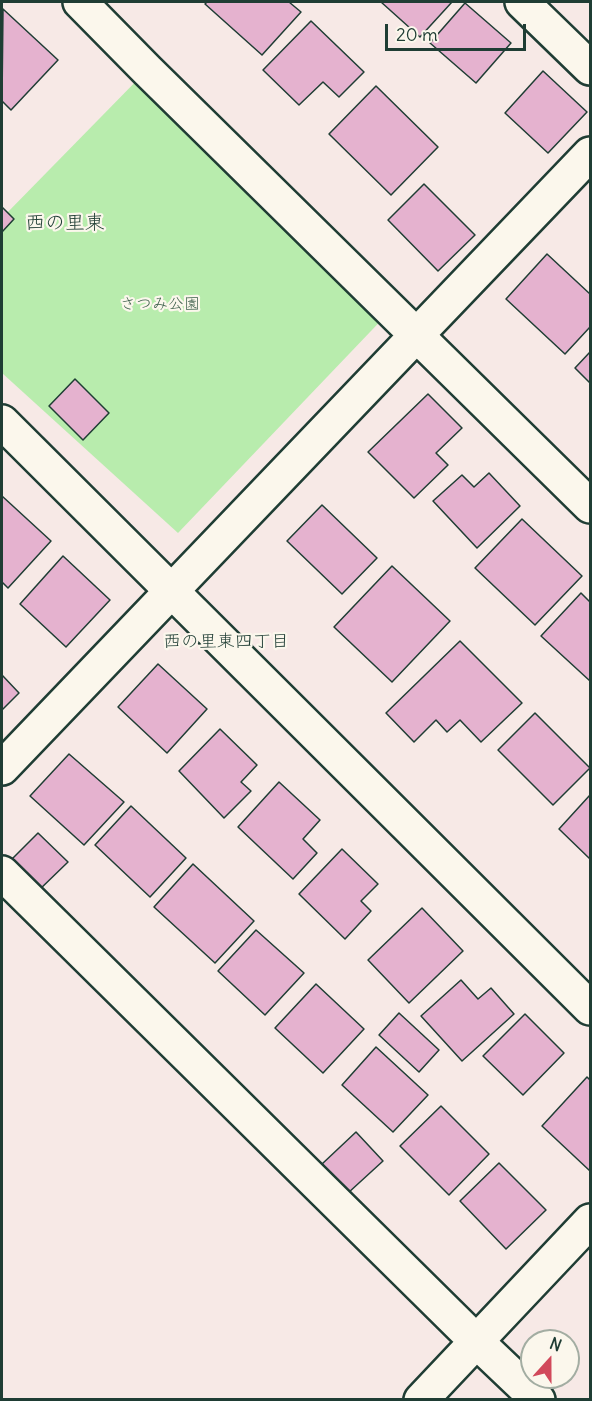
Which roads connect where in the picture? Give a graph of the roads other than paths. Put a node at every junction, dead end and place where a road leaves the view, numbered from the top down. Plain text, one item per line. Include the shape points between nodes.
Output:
1 (80, 2) edge
2 (522, 2) edge
3 (591, 68) edge
4 (591, 154) edge
5 (417, 334) junction
6 (2, 422) edge
7 (591, 506) edge
8 (171, 591) junction
9 (2, 768) edge
10 (2, 873) edge
11 (591, 1008) edge
12 (591, 1221) edge
13 (476, 1341) junction
14 (421, 1400) edge
15 (538, 1400) edge

1 - 5 street
2 - 3 street
4 - 5 street
5 - 7 street
5 - 8 street
6 - 8 street
8 - 9 street
8 - 11 street
10 - 13 street
12 - 13 street
13 - 14 street
13 - 15 street

